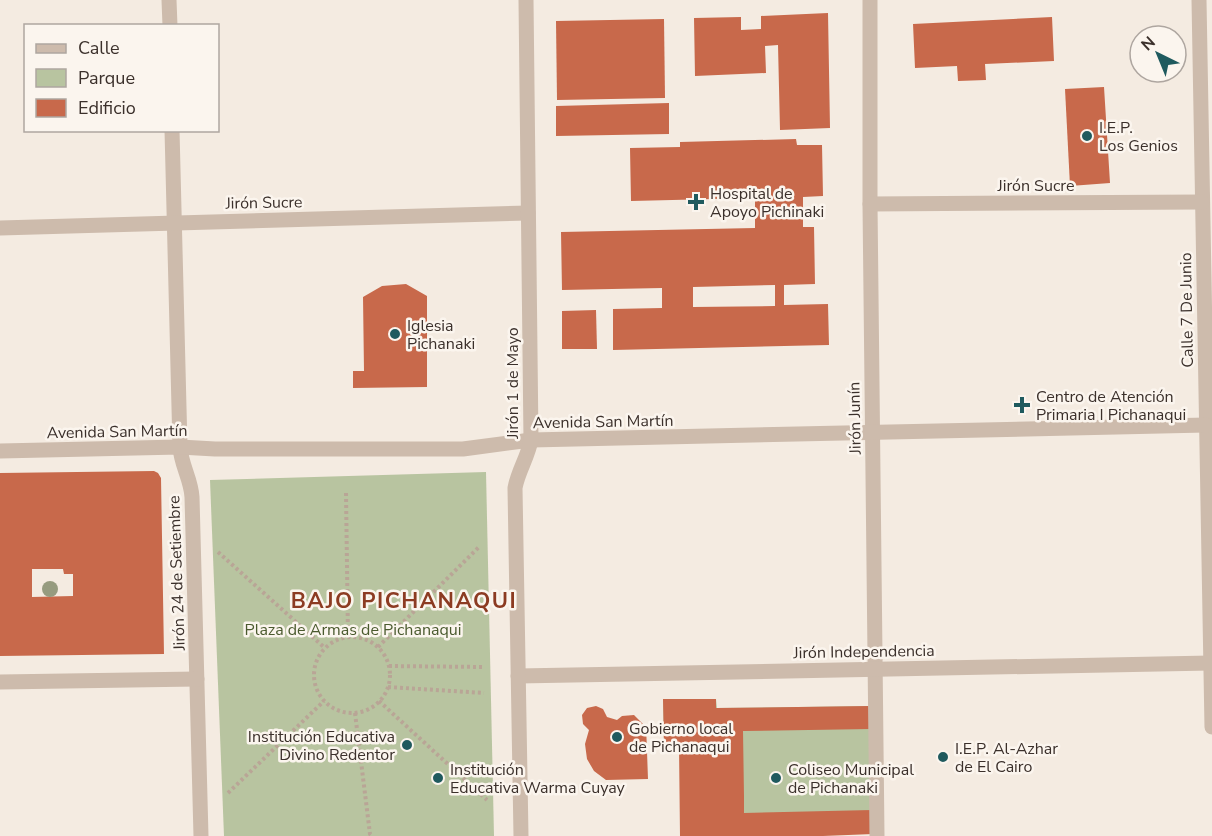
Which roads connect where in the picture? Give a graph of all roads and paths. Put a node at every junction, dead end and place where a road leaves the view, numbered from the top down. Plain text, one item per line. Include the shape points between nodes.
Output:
1 (169, 0) edge
2 (526, 0) edge
3 (870, 0) edge
4 (1199, 0) edge
5 (170, 24) edge
6 (172, 132) edge
7 (1202, 202) junction
8 (870, 204) junction
9 (528, 213) junction
10 (174, 222) junction
11 (0, 228) edge
12 (1206, 425) junction
13 (872, 434) junction
14 (531, 440) junction
15 (180, 447) junction
16 (0, 451) edge
17 (346, 493) dead end
18 (480, 546) dead end
19 (218, 552) dead end
20 (348, 637) junction
21 (378, 647) junction
22 (325, 648) junction
23 (1211, 663) edge
24 (389, 666) junction
25 (483, 667) dead end
26 (874, 669) junction
27 (518, 676) junction
28 (197, 679) junction
29 (0, 682) edge
30 (388, 687) junction
31 (484, 693) dead end
32 (324, 701) junction
33 (379, 701) junction
34 (355, 713) junction
35 (1212, 727) edge
36 (228, 793) dead end
37 (487, 800) dead end
38 (201, 836) edge
39 (372, 836) edge
40 (521, 836) edge
41 (877, 836) edge

1 - 5 street
2 - 9 street, Jirón 1 de Mayo
3 - 8 street, Jirón Junín
4 - 7 street, Calle 7 De Junio
6 - 10 street, Jirón 24 de Setiembre
7 - 8 street, Jirón Sucre
7 - 12 street, Calle 7 De Junio
8 - 13 street, Jirón Junín
9 - 10 street, Jirón Sucre
9 - 14 street, Jirón 1 de Mayo
10 - 11 street, Jirón Sucre
10 - 15 street, Jirón 24 de Setiembre
12 - 13 street, Avenida San Martín
12 - 23 street, Calle 7 De Junio
13 - 14 street, Avenida San Martín
13 - 26 street, Jirón Junín
14 - 15 street, Avenida San Martín via 463,449
14 - 27 street, Jirón 1 de Mayo via 515,488
15 - 16 street, Avenida San Martín
15 - 28 street, Jirón 24 de Setiembre via 192,488
17 - 20 path
18 - 21 path
19 - 22 path
20 - 21 path via 358,637
20 - 22 path
21 - 24 path
22 - 32 path via 314,671 314,681
23 - 26 street, Jirón Independencia
23 - 35 street, Calle 7 De Junio
24 - 25 path
24 - 30 path
26 - 27 street, Jirón Independencia
26 - 41 street, Jirón Junín
27 - 40 street, Jirón 1 de Mayo
28 - 29 street
28 - 38 street, Jirón 24 de Setiembre
30 - 31 path
30 - 33 path
32 - 34 path via 343,713
32 - 36 path
33 - 34 path via 366,711
33 - 37 path
34 - 39 path

